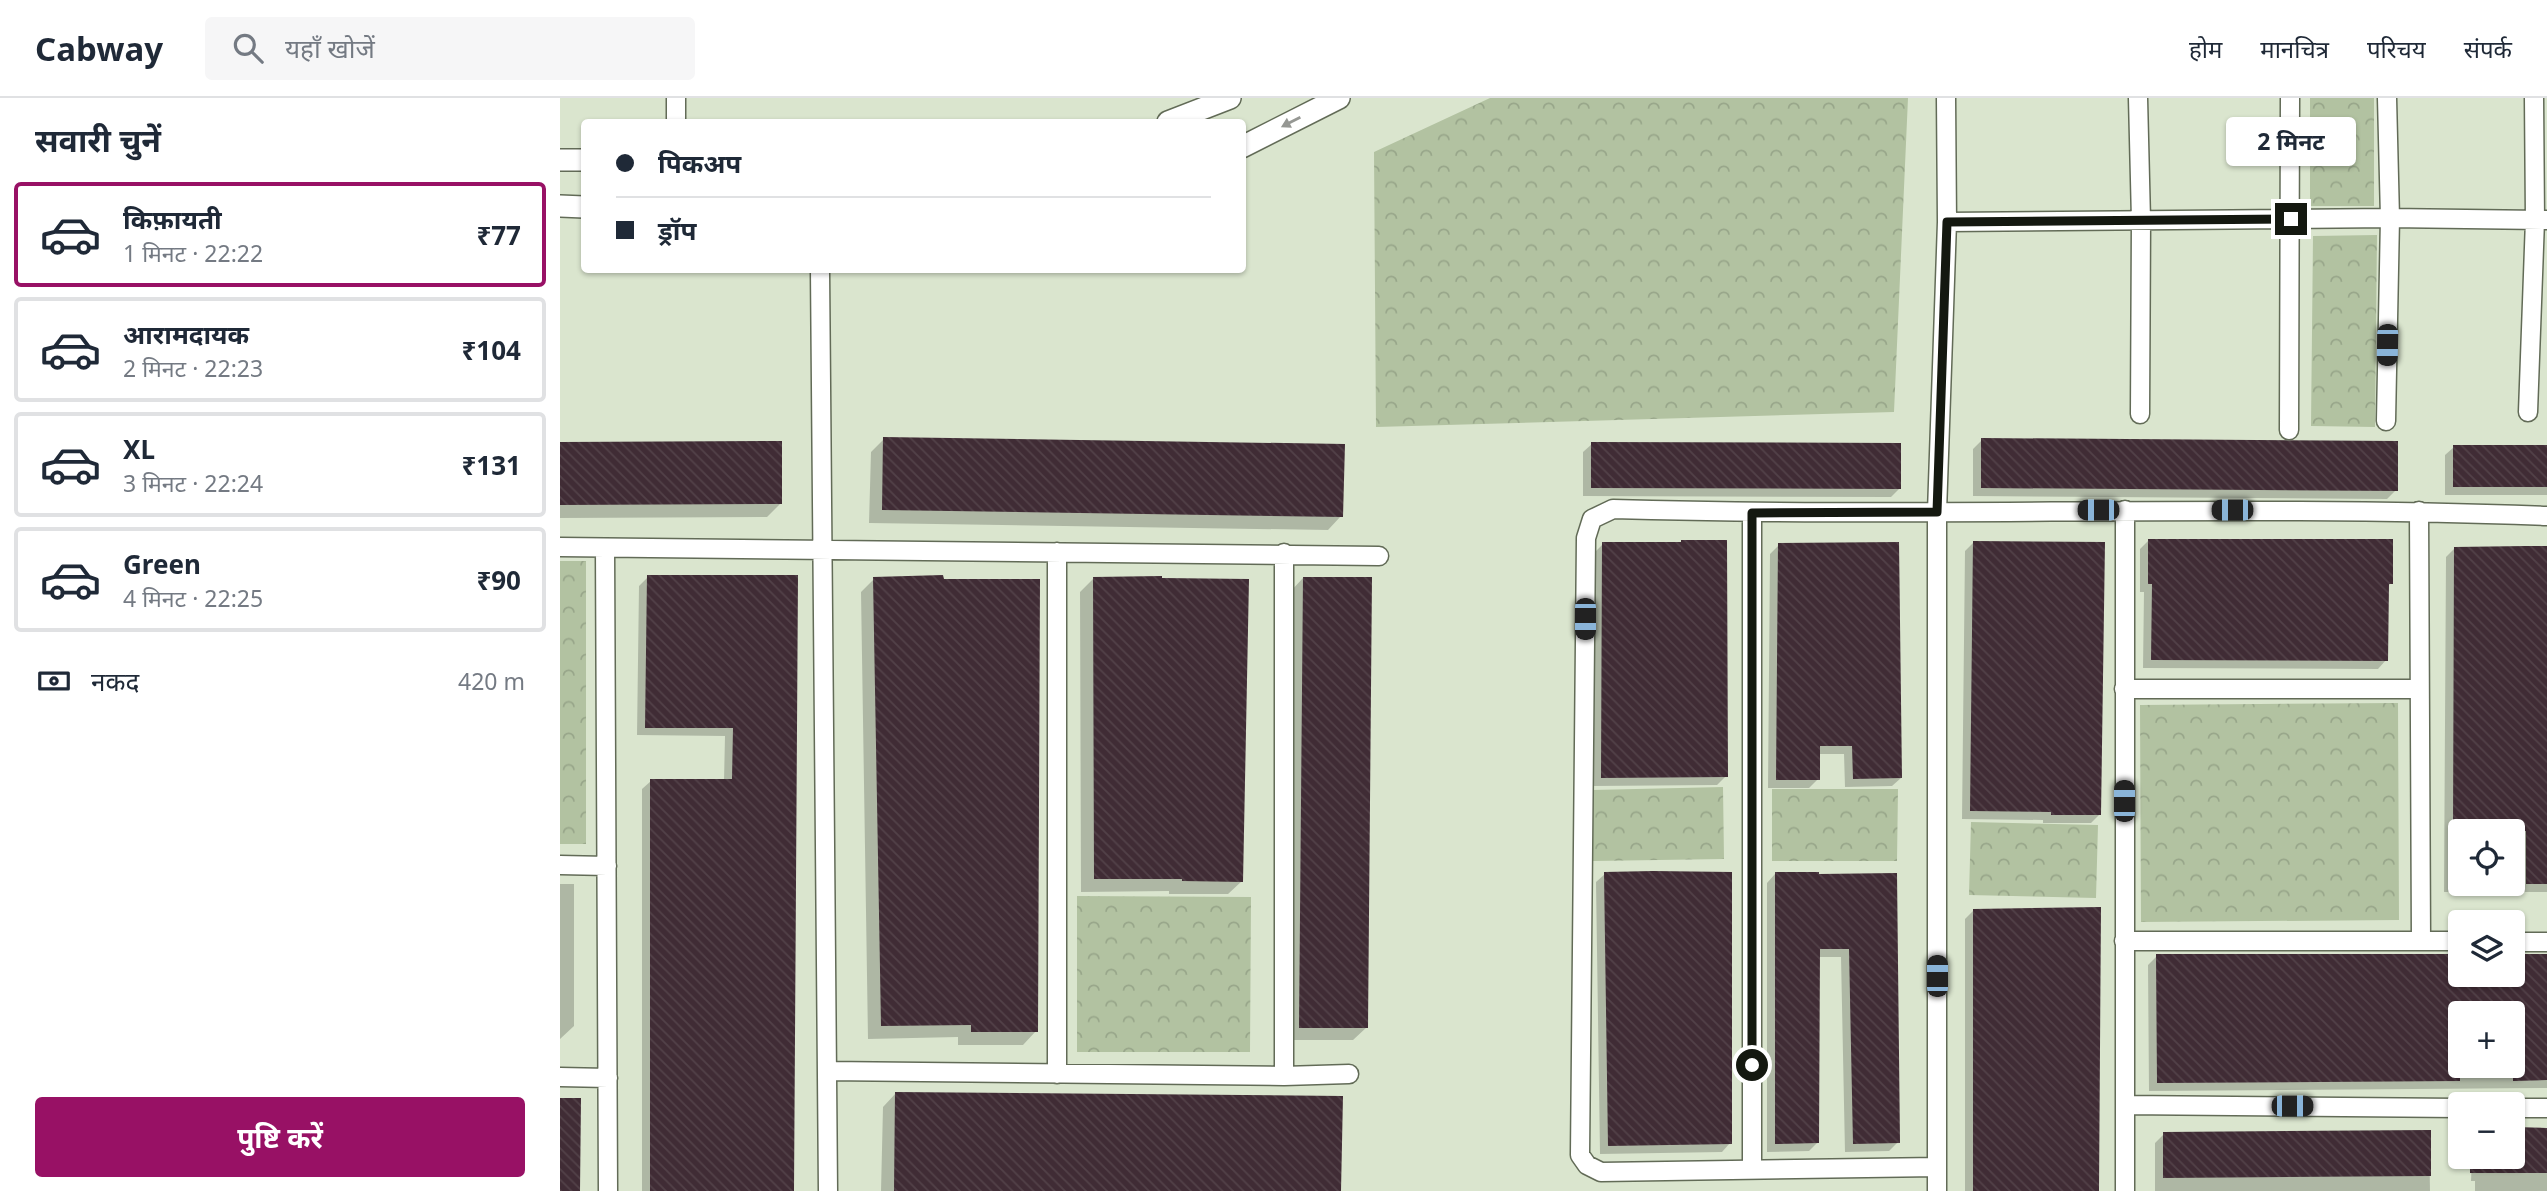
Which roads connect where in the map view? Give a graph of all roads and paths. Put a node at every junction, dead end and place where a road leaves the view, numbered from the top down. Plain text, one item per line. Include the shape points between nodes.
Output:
1 (676, 98) edge
2 (1230, 98) edge
3 (1339, 98) edge
4 (1946, 98) edge
5 (2138, 98) edge
6 (2290, 98) edge
7 (2387, 98) edge
8 (2534, 98) edge
9 (676, 119) edge
10 (1176, 119) edge
11 (1246, 145) edge
12 (560, 160) edge
13 (581, 160) edge
14 (560, 206) edge
15 (581, 207) edge
16 (2390, 218) junction
17 (2291, 219) junction
18 (2141, 220) junction
19 (2541, 220) edge
20 (1947, 222) junction
21 (820, 273) edge
22 (2528, 412) dead end
23 (2140, 414) dead end
24 (2386, 421) dead end
25 (2289, 430) dead end
26 (2124, 510) junction
27 (2419, 511) junction
28 (1937, 512) junction
29 (1752, 513) junction
30 (2547, 516) edge
31 (560, 547) edge
32 (606, 548) junction
33 (823, 550) junction
34 (1057, 552) junction
35 (1284, 553) junction
36 (1378, 555) dead end
37 (2123, 689) junction
38 (2418, 689) junction
39 (560, 865) edge
40 (607, 866) junction
41 (2124, 941) junction
42 (2421, 941) junction
43 (2448, 941) edge
44 (2525, 942) edge
45 (2547, 942) edge
46 (827, 1071) junction
47 (1058, 1074) junction
48 (1349, 1074) dead end
49 (1284, 1076) junction
50 (560, 1077) edge
51 (608, 1078) junction
52 (2125, 1105) junction
53 (2448, 1108) edge
54 (2525, 1108) edge
55 (2547, 1108) edge
56 (1937, 1167) junction
57 (1752, 1169) junction
58 (608, 1191) edge
59 (828, 1191) edge
60 (1937, 1191) edge
61 (2125, 1191) edge

1 - 9 street
2 - 10 street
3 -> 11 street
4 - 20 street
5 - 18 street
6 - 17 street
7 - 16 street
8 - 19 street
12 - 13 street
14 - 15 street
16 - 17 street
16 - 19 street
16 - 24 street
17 - 18 street
17 - 25 street
18 - 20 street
18 - 23 street
19 - 22 street
20 - 28 street
21 - 33 street
26 - 27 street
26 - 28 street
26 - 37 street
27 - 30 street
27 - 38 street
28 - 29 street
28 - 56 street
29 - 57 street
29 - 57 street via 1613,509 1592,519 1586,538 1580,1155 1601,1172
31 - 32 street
32 - 33 street
32 - 40 street
33 - 34 street
33 - 46 street
34 - 35 street
34 - 47 street
35 - 36 street
35 - 49 street
37 - 38 street
37 - 41 street
38 - 42 street
39 - 40 street
40 - 51 street
41 - 42 street
41 - 52 street
42 - 43 street
44 - 45 street
46 - 47 street
46 - 59 street
47 - 49 street
48 - 49 street
50 - 51 street
51 - 58 street
52 - 53 street
52 - 61 street
54 - 55 street
56 - 57 street
56 - 60 street

